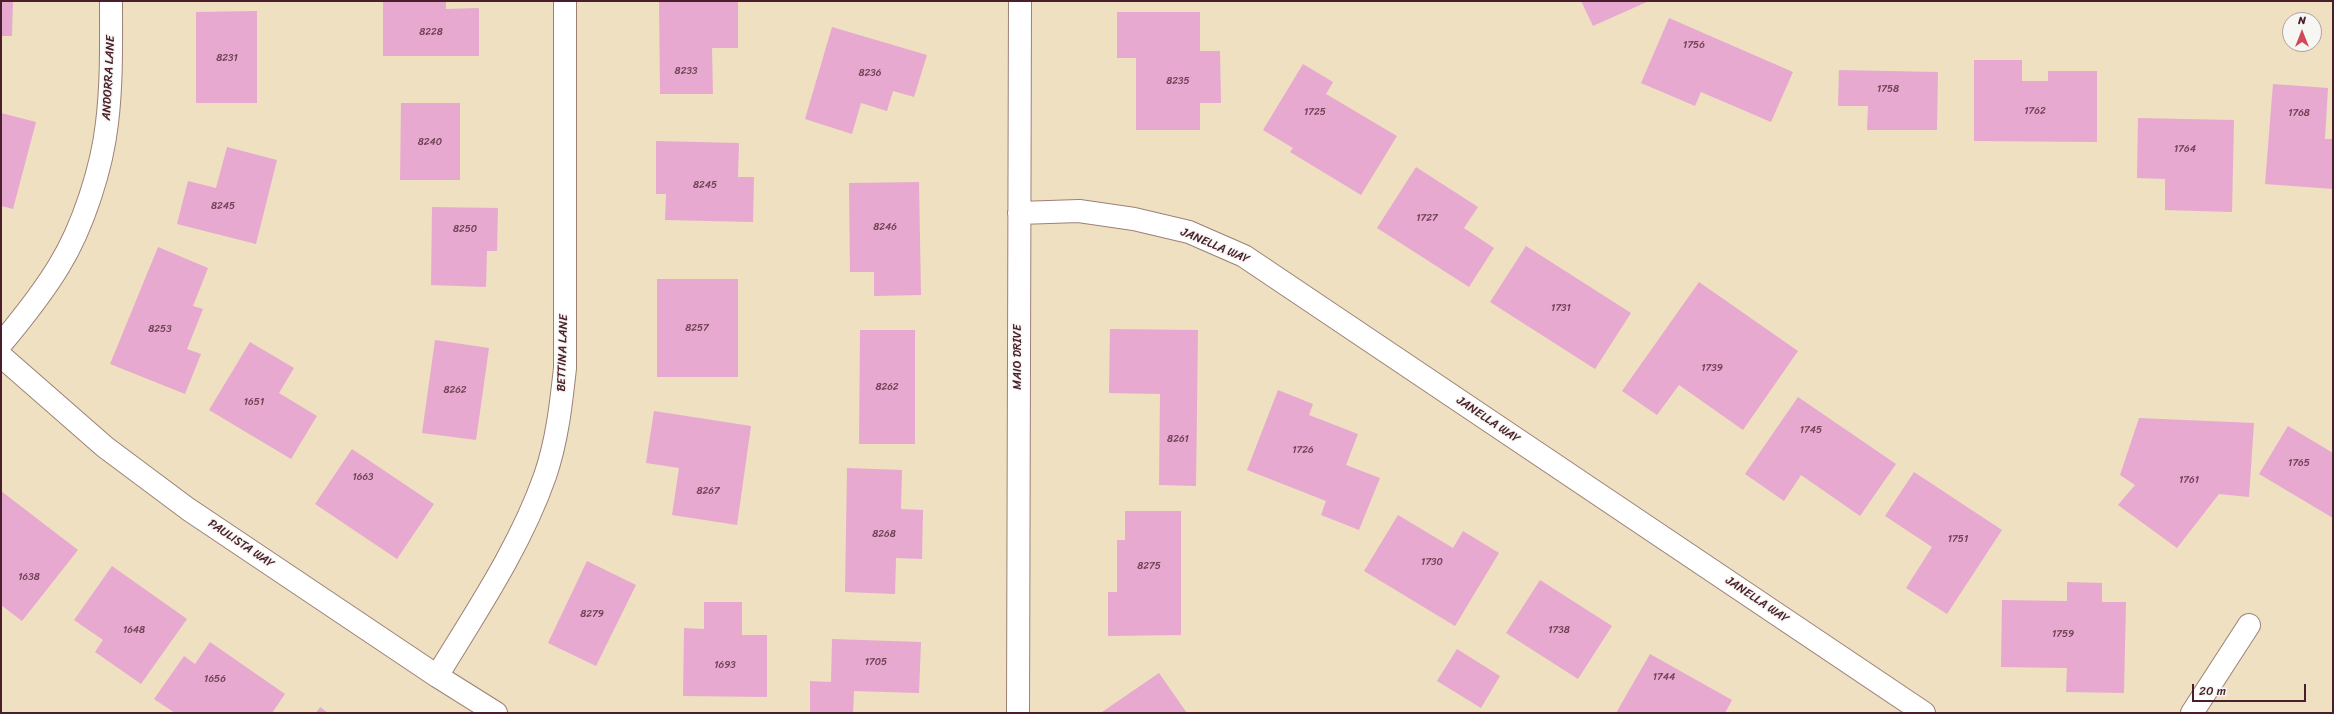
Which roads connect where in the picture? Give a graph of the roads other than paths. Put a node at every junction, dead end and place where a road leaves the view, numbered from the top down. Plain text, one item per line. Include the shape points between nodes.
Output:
1 (111, 1) edge
2 (565, 1) edge
3 (1020, 1) edge
4 (1019, 213) junction
5 (1, 344) edge
6 (1, 356) edge
7 (2249, 625) dead end
8 (437, 676) junction
9 (496, 713) edge
10 (1018, 713) edge
11 (1924, 713) edge
12 (2192, 713) edge

1 - 5 street, ANDORRA LANE via 111,79 107,124 98,169 83,216 60,265 29,311
2 - 8 street, BETTINA LANE via 565,368 559,423 545,475 524,526
3 - 4 street, MAIO DRIVE
4 - 10 street, MAIO DRIVE
4 - 11 street, JANELLA WAY via 1079,211 1134,219 1189,232 1244,256
6 - 8 street, PAULISTA WAY via 105,447 188,509
7 - 12 street
8 - 9 street, PAULISTA WAY

